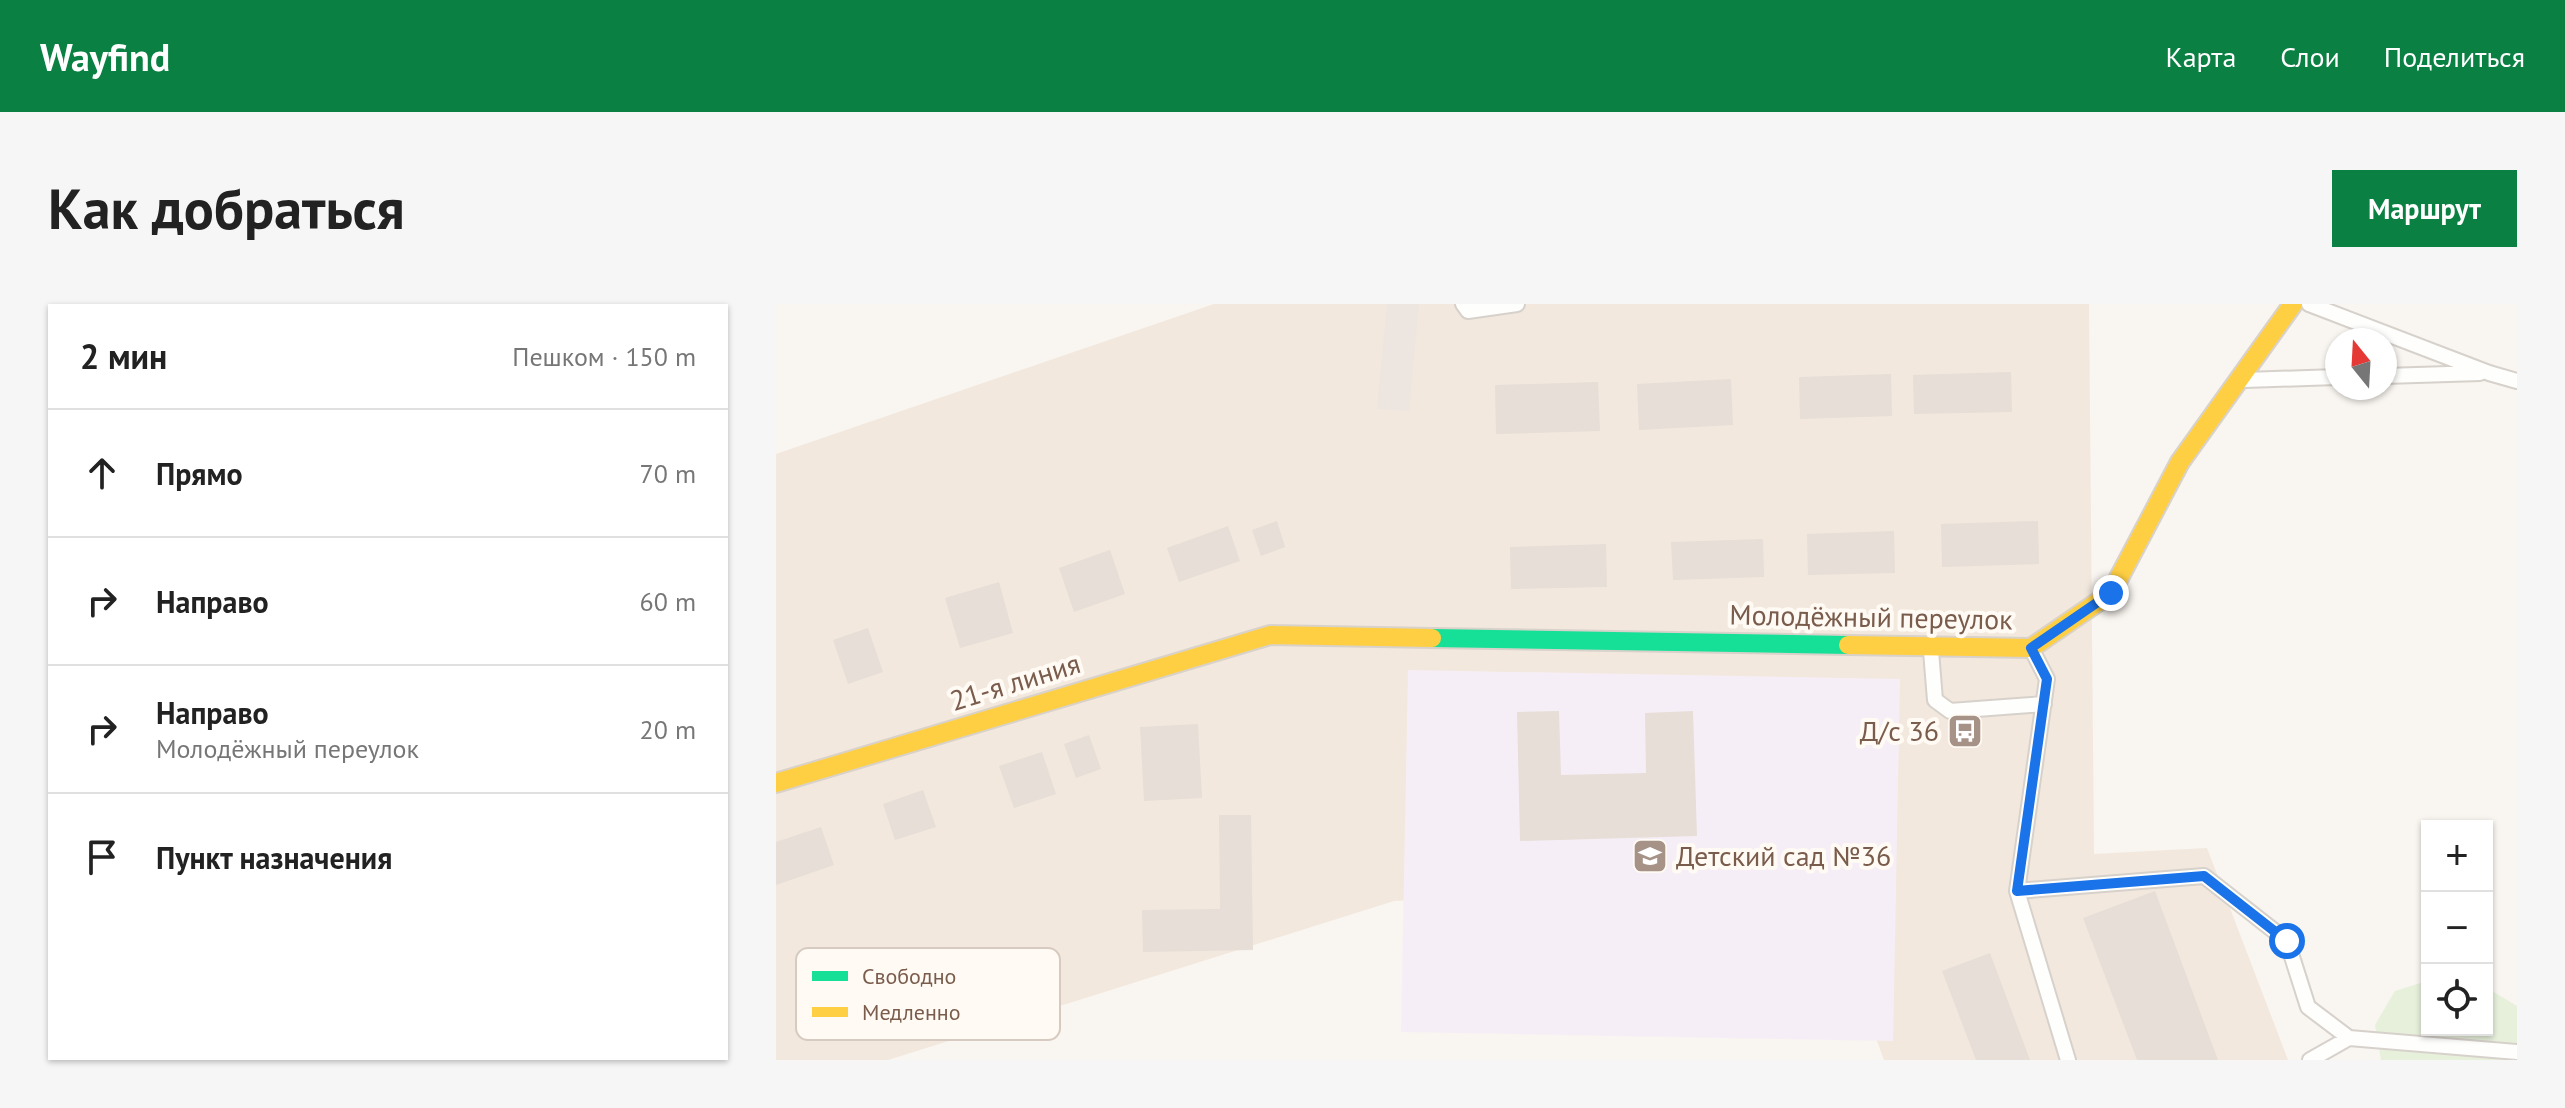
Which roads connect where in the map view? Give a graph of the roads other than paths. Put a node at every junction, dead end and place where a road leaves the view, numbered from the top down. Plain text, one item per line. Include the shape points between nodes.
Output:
1 (1463, 304) edge
2 (1517, 304) edge
3 (2293, 304) edge
4 (2309, 304) edge
5 (2489, 373) junction
6 (2397, 376) edge
7 (2325, 377) edge
8 (2239, 380) junction
9 (2517, 381) edge
10 (1270, 635) joint
11 (1931, 646) junction
12 (2031, 648) junction
13 (2044, 704) junction
14 (776, 783) edge
15 (2017, 891) junction
16 (2349, 1038) junction
17 (2517, 1052) edge
18 (2068, 1060) edge
19 (2310, 1060) edge

1 - 2 lane via 1468,311
3 - 8 street, Молодёжный переулок
4 - 5 lane
5 - 6 lane
5 - 9 lane
7 - 8 lane
8 - 12 street, Молодёжный переулок via 2180,462 2111,593
10 - 11 street, Молодёжный переулок
10 - 14 street, 21-я линия
11 - 12 street, Молодёжный переулок
11 - 13 lane via 1935,700 1950,711
12 - 13 lane via 2047,679
13 - 15 lane
15 - 16 lane via 2204,876 2287,941 2308,1007
15 - 18 lane
16 - 17 lane
16 - 19 lane

